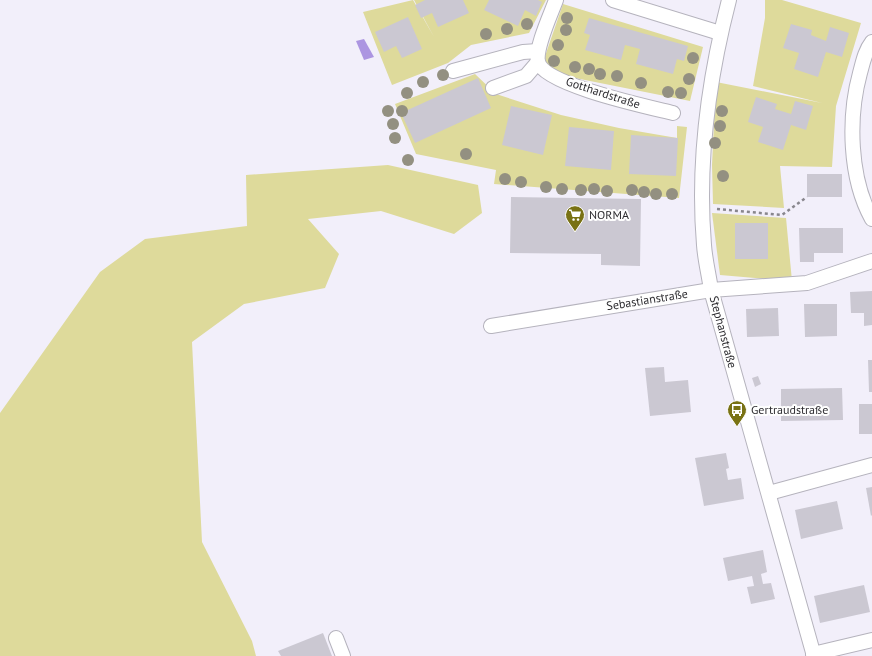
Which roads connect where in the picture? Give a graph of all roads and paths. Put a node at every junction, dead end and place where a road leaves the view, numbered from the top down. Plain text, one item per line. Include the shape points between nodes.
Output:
1 (556, 0) edge
2 (613, 0) edge
3 (729, 0) edge
4 (720, 33) junction
5 (872, 42) edge
6 (538, 57) junction
7 (454, 71) dead end
8 (492, 88) dead end
9 (673, 113) dead end
10 (806, 197) dead end
11 (702, 208) junction
12 (872, 219) edge
13 (872, 260) edge
14 (711, 290) junction
15 (491, 326) dead end
16 (872, 465) edge
17 (769, 493) junction
18 (336, 638) dead end
19 (872, 640) edge
20 (814, 655) edge
21 (343, 656) edge

1 - 6 street
2 - 4 street
3 - 4 street, Stephanstraße
4 - 11 street, Stephanstraße via 704,122
5 - 12 street via 866,49 854,96 852,150 865,206
6 - 7 street via 523,52
6 - 8 street via 526,76
6 - 9 street, Gotthardstraße via 548,74 570,84
10 - 11 path via 782,216
11 - 14 street, Stephanstraße via 704,246
13 - 14 street, Sebastianstraße via 807,283
14 - 15 street, Sebastianstraße
14 - 17 street, Stephanstraße
16 - 17 street
17 - 20 street, Stephanstraße
18 - 21 street
19 - 20 street

